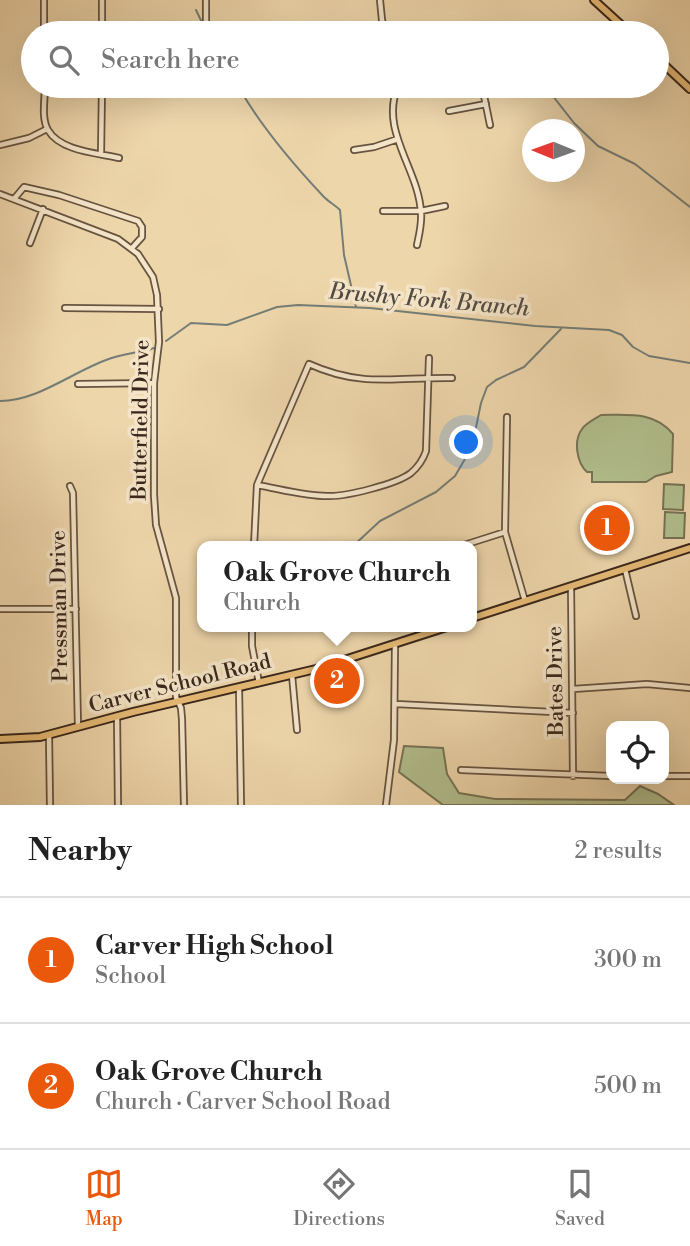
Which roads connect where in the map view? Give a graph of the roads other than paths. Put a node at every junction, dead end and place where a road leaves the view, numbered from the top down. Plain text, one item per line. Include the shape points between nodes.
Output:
1 (44, 0) edge
2 (102, 0) edge
3 (206, 0) edge
4 (380, 0) edge
5 (594, 0) edge
6 (44, 21) edge
7 (102, 21) edge
8 (206, 21) edge
9 (382, 21) edge
10 (617, 21) edge
11 (669, 69) edge
12 (690, 89) edge
13 (45, 98) edge
14 (102, 98) edge
15 (395, 98) edge
16 (485, 98) edge
17 (486, 104) junction
18 (449, 111) dead end
19 (490, 125) dead end
20 (47, 129) junction
21 (398, 139) junction
22 (0, 145) edge
23 (354, 150) dead end
24 (102, 154) junction
25 (118, 158) dead end
26 (0, 194) edge
27 (15, 199) junction
28 (445, 206) dead end
29 (43, 209) junction
30 (383, 211) dead end
31 (421, 211) junction
32 (30, 243) dead end
33 (417, 246) dead end
34 (132, 248) junction
35 (65, 308) dead end
36 (159, 309) junction
37 (429, 359) dead end
38 (429, 378) junction
39 (452, 378) dead end
40 (154, 383) junction
41 (78, 384) dead end
42 (507, 417) dead end
43 (257, 485) junction
44 (69, 486) dead end
45 (505, 532) junction
46 (254, 541) edge
47 (477, 541) edge
48 (690, 548) edge
49 (625, 569) junction
50 (571, 586) junction
51 (525, 601) junction
52 (0, 609) edge
53 (76, 609) junction
54 (477, 616) edge
55 (636, 616) dead end
56 (252, 632) edge
57 (432, 632) edge
58 (395, 644) junction
59 (292, 675) junction
60 (259, 682) junction
61 (239, 687) junction
62 (690, 688) edge
63 (573, 689) junction
64 (176, 701) junction
65 (396, 704) junction
66 (573, 713) junction
67 (117, 716) junction
68 (78, 727) junction
69 (297, 730) dead end
70 (48, 735) junction
71 (0, 739) edge
72 (461, 770) dead end
73 (573, 776) junction
74 (606, 776) edge
75 (669, 776) edge
76 (690, 776) edge
77 (50, 805) edge
78 (118, 805) edge
79 (184, 805) edge
80 (240, 805) edge
81 (386, 805) edge

1 - 6 street
2 - 7 street
3 - 8 street
4 - 9 street
5 - 10 main road
11 - 12 main road
13 - 20 street
14 - 24 street
15 - 21 street via 392,111
16 - 17 street
17 - 18 street
17 - 19 street
20 - 22 street
20 - 24 street via 68,146
21 - 23 street
21 - 31 street
24 - 25 street
26 - 27 street, Butterfield Drive
27 - 29 street, Butterfield Drive
27 - 34 street via 24,187 138,221 142,237
28 - 31 street
29 - 32 street
29 - 34 street, Butterfield Drive
30 - 31 street
31 - 33 street
34 - 36 street, Butterfield Drive via 153,277
35 - 36 street
36 - 40 street, Butterfield Drive
37 - 38 street
38 - 39 street
38 - 43 street via 357,380 309,364
38 - 43 street via 426,451 407,476 338,496
40 - 41 street
40 - 64 street, Butterfield Drive via 155,510 176,598
42 - 45 street
43 - 46 street
44 - 53 street, Pressman Drive via 73,493
45 - 47 street
45 - 51 street
48 - 49 main road
49 - 50 main road
49 - 55 street
50 - 51 main road
50 - 63 street, Bates Drive
51 - 54 main road
52 - 53 street
53 - 68 street, Pressman Drive
56 - 60 street
57 - 58 main road, Carver School Road
58 - 59 main road, Carver School Road
58 - 65 street
59 - 60 main road, Carver School Road
59 - 69 street
60 - 61 main road, Carver School Road
61 - 64 main road, Carver School Road
61 - 80 street
62 - 63 street via 647,684
63 - 66 street, Bates Drive
64 - 67 main road, Carver School Road
64 - 79 street, Butterfield Drive via 182,719
65 - 66 street
65 - 81 street
66 - 73 street, Bates Drive
67 - 68 main road, Carver School Road
67 - 78 street
68 - 70 main road, Carver School Road
70 - 71 main road, Carver School Road
70 - 77 street
72 - 73 street
73 - 74 street
75 - 76 street

